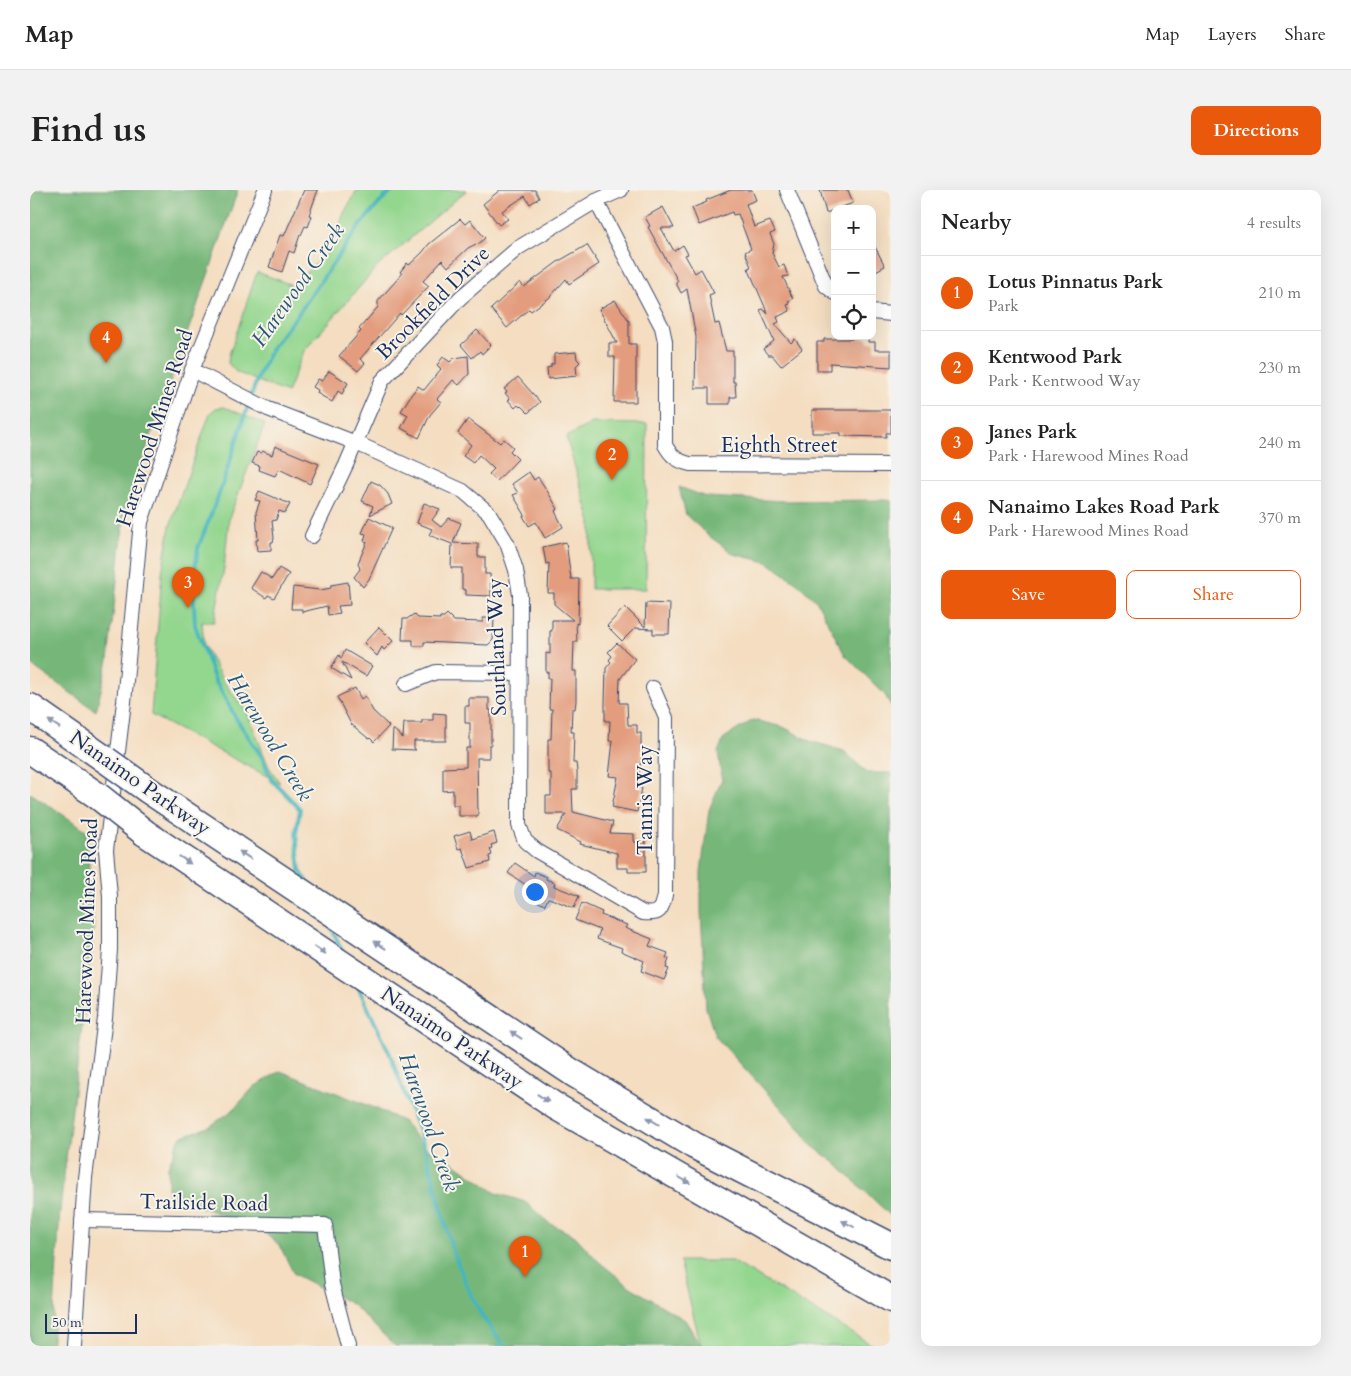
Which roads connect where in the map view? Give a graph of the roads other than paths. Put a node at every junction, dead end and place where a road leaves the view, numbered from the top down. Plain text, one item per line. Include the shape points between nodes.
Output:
1 (264, 190) edge
2 (621, 190) edge
3 (787, 190) edge
4 (596, 201) junction
5 (831, 290) edge
6 (876, 312) edge
7 (891, 314) edge
8 (192, 370) junction
9 (356, 442) junction
10 (891, 465) edge
11 (312, 536) dead end
12 (519, 673) junction
13 (406, 684) dead end
14 (654, 688) dead end
15 (30, 707) edge
16 (30, 750) edge
17 (659, 912) joint
18 (82, 1220) junction
19 (891, 1246) edge
20 (891, 1299) edge
21 (74, 1346) edge
22 (348, 1346) edge

1 - 8 street, Harewood Mines Road
2 - 4 street, Brookfield Drive
3 - 5 street via 826,286
4 - 9 street, Brookfield Drive via 518,248 460,298 382,382
4 - 10 street, Eighth Street via 662,327 665,341 665,445 670,454 690,464
6 - 7 street
8 - 9 street, Southland Way via 268,409
8 - 18 street, Harewood Mines Road via 142,522 106,850 110,896 109,959
9 - 11 street, Brookfield Drive
9 - 12 street, Southland Way via 463,491 489,513 508,543 516,570 520,595
12 - 13 street via 436,672
12 - 17 street, Southland Way via 519,824 525,840 643,913
14 - 17 street, Tannis Way via 666,718 665,895
19 -> 15 highway, Nanaimo Parkway, bridge via 695,1146 573,1073 148,790
16 -> 20 highway, Nanaimo Parkway, bridge via 145,833 555,1106
18 - 21 street, Harewood Mines Road
18 - 22 street, Trailside Road via 325,1225 332,1284

